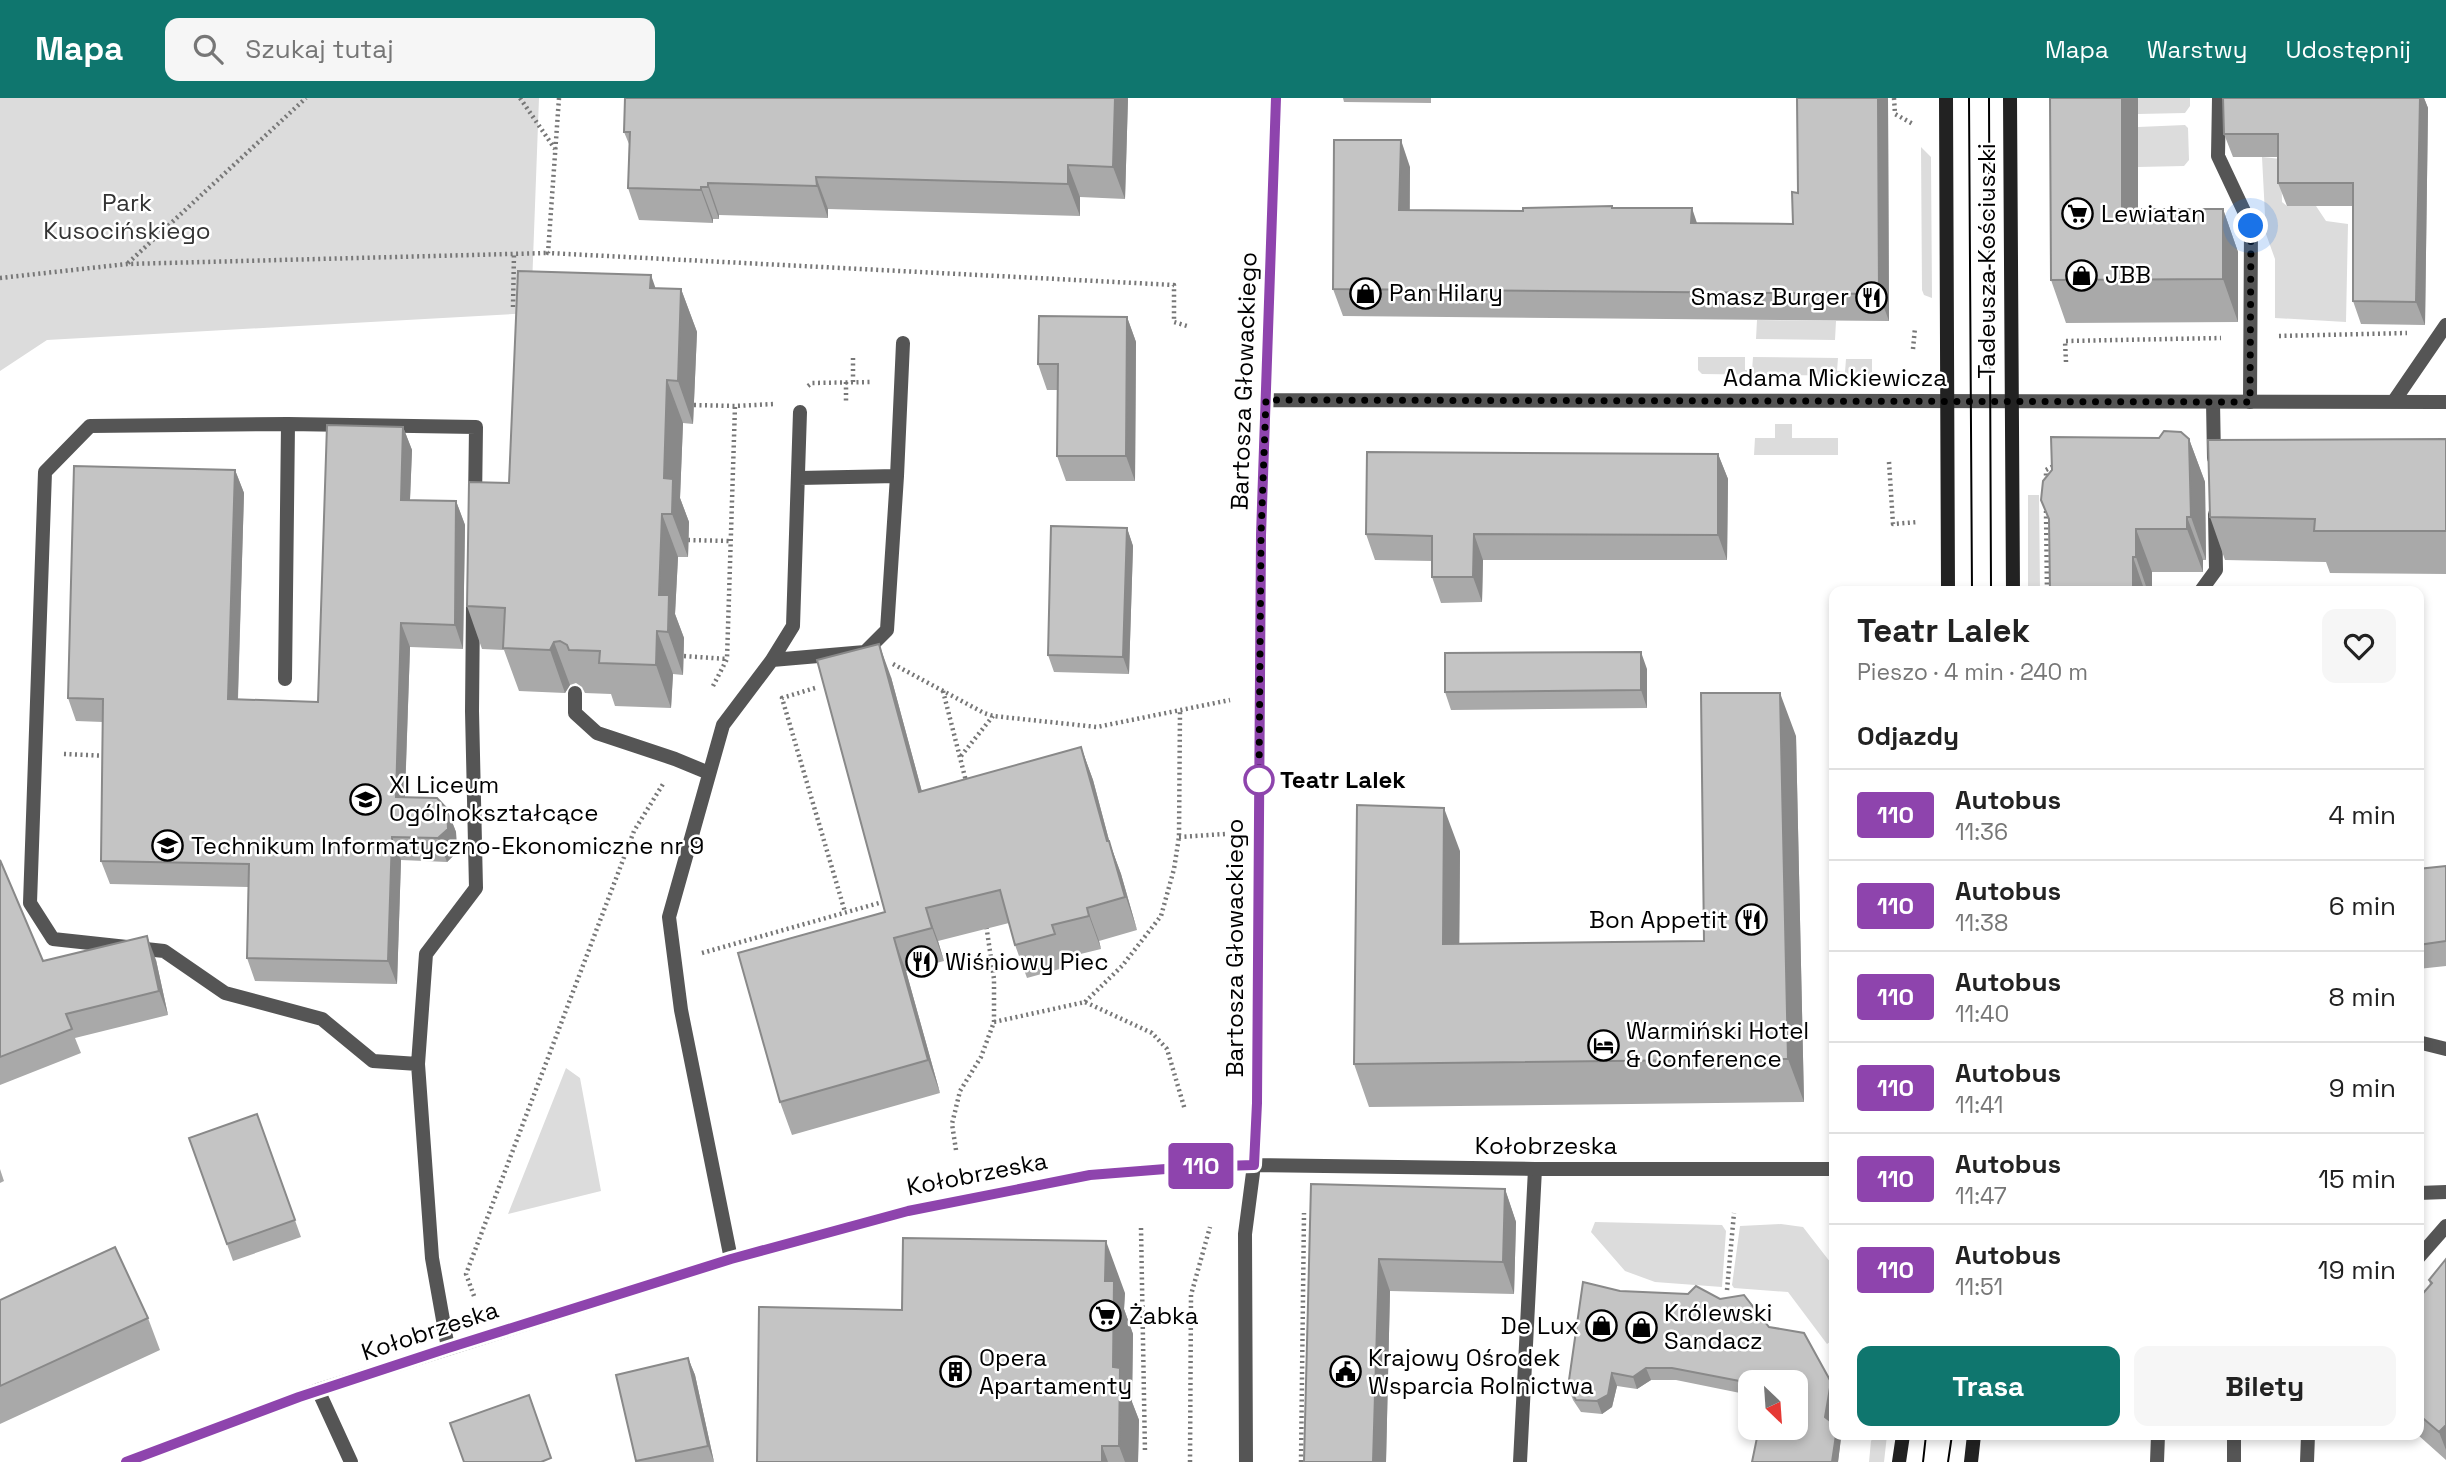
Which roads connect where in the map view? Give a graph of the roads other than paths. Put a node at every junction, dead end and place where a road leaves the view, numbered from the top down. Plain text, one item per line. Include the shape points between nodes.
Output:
1 (1276, 98) edge
2 (1946, 98) edge
3 (2010, 98) edge
4 (2219, 98) edge
5 (2446, 325) edge
6 (903, 343) dead end
7 (1266, 400) junction
8 (1947, 401) junction
9 (2010, 401) junction
10 (2394, 401) junction
11 (2213, 402) junction
12 (2250, 402) junction
13 (2446, 402) edge
14 (800, 412) dead end
15 (288, 424) junction
16 (897, 476) junction
17 (2214, 476) edge
18 (799, 478) junction
19 (2215, 503) edge
20 (475, 522) edge
21 (1948, 586) edge
22 (2013, 586) edge
23 (2204, 586) edge
24 (474, 590) edge
25 (772, 660) junction
26 (285, 680) dead end
27 (575, 693) edge
28 (709, 773) junction
29 (2424, 1044) edge
30 (2446, 1049) edge
31 (418, 1064) junction
32 (1254, 1165) junction
33 (1535, 1169) junction
34 (1829, 1169) edge
35 (2446, 1192) edge
36 (2424, 1193) edge
37 (2446, 1226) edge
38 (2424, 1251) edge
39 (731, 1259) junction
40 (448, 1348) junction
41 (318, 1390) junction
42 (1902, 1440) edge
43 (1973, 1440) edge
44 (2158, 1440) edge
45 (2234, 1440) edge
46 (2308, 1440) edge
47 (125, 1462) edge
48 (351, 1462) edge
49 (1246, 1462) edge
50 (1520, 1462) edge
51 (1899, 1462) edge
52 (1971, 1462) edge
53 (2157, 1462) edge
54 (2234, 1462) edge
55 (2307, 1462) edge

1 - 7 street, Bartosza Głowackiego
2 - 8 street, Tadeusza Kościuszki
3 - 9 street, Tadeusza Kościuszki
4 - 12 street via 2218,156 2251,226
5 - 10 street
6 - 16 street
7 - 8 street, Adama Mickiewicza
7 - 32 street, Bartosza Głowackiego
8 - 9 street, Adama Mickiewicza
8 - 21 street, Tadeusza Kościuszki
9 - 11 street, Adama Mickiewicza
9 - 22 street, Tadeusza Kościuszki
10 - 12 street, Adama Mickiewicza
10 - 13 street, Adama Mickiewicza
11 - 12 street, Adama Mickiewicza
11 - 17 street
14 - 18 street
15 - 20 street via 476,427
15 - 26 street
15 - 31 street via 90,426 45,472 30,903 53,939 164,951 225,993 322,1019 373,1061
16 - 18 street
16 - 25 street via 887,629 865,652
18 - 25 street via 793,626
19 - 23 street via 2216,569
24 - 31 street via 476,888 426,954
25 - 28 street via 723,725
27 - 28 street via 575,713 597,733
28 - 39 street via 669,917 673,961
29 - 30 street
31 - 40 street via 432,1258
32 - 33 street, Kołobrzeska
32 - 39 street, Kołobrzeska via 1090,1175 908,1211
32 - 49 street, Bartosza Głowackiego via 1245,1234
33 - 34 street, Kołobrzeska
33 - 50 street
35 - 36 street
37 - 38 street
39 - 40 street, Kołobrzeska
40 - 41 street, Kołobrzeska
41 - 47 street, Kołobrzeska
41 - 48 street
42 - 51 street
43 - 52 street
44 - 53 street
45 - 54 street
46 - 55 street

